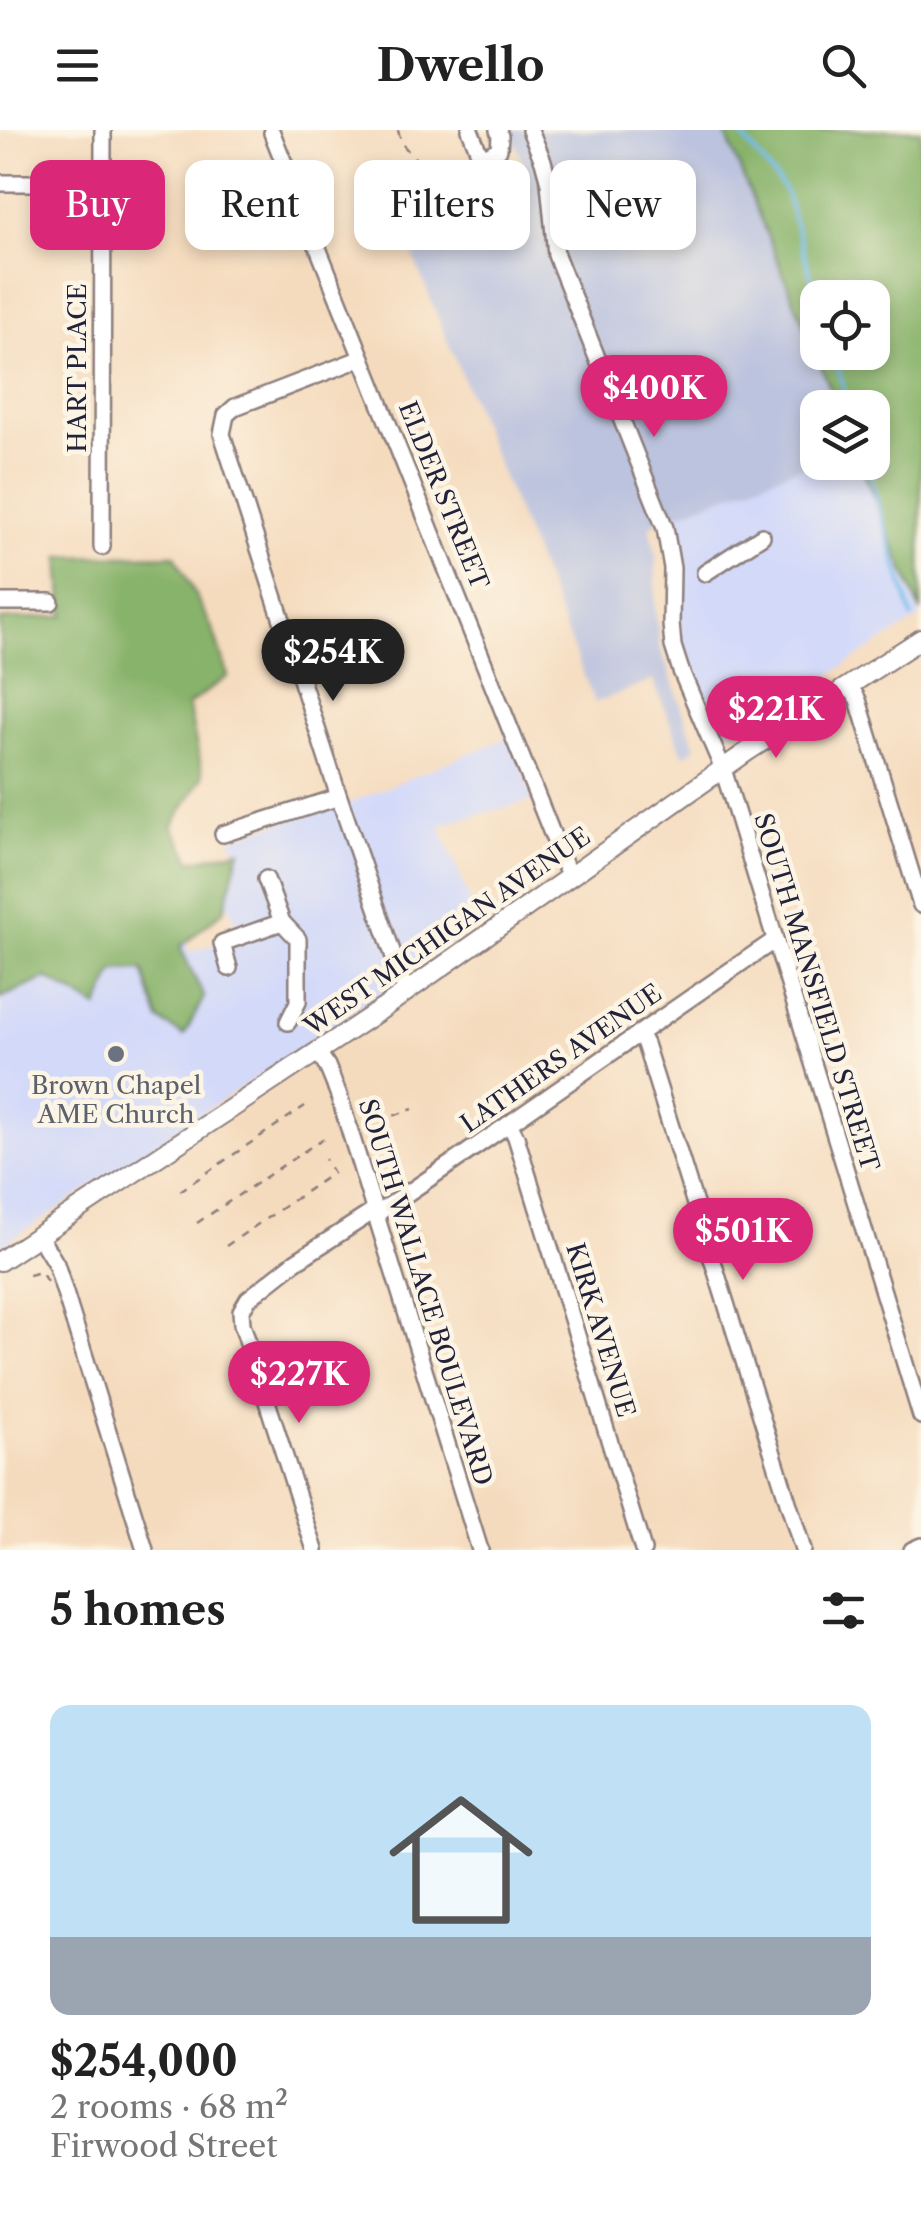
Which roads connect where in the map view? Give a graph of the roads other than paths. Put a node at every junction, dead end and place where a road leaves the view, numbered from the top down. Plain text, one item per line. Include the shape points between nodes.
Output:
1 (103, 130) edge
2 (470, 130) edge
3 (498, 130) edge
4 (530, 130) edge
5 (272, 133) dead end
6 (102, 160) edge
7 (0, 183) edge
8 (30, 183) edge
9 (102, 250) edge
10 (362, 358) junction
11 (762, 536) dead end
12 (102, 546) dead end
13 (705, 572) dead end
14 (0, 602) edge
15 (51, 602) dead end
16 (921, 639) edge
17 (850, 686) junction
18 (724, 769) junction
19 (339, 797) junction
20 (223, 834) dead end
21 (569, 876) junction
22 (266, 879) dead end
23 (921, 905) edge
24 (282, 922) junction
25 (776, 940) junction
26 (228, 968) dead end
27 (406, 992) junction
28 (288, 1022) dead end
29 (639, 1033) junction
30 (318, 1052) junction
31 (510, 1126) junction
32 (374, 1213) junction
33 (39, 1236) junction
34 (0, 1262) edge
35 (921, 1416) edge
36 (921, 1546) edge
37 (144, 1550) edge
38 (315, 1550) edge
39 (480, 1550) edge
40 (643, 1550) edge
41 (802, 1550) edge
42 (912, 1550) edge

1 - 6 street, HART PLACE
2 - 3 street via 480,155 499,149
4 - 18 street, SOUTH MANSFIELD STREET via 549,183 556,255 664,528 680,671
5 - 10 street, ELDER STREET
7 - 8 street
9 - 12 street, HART PLACE
10 - 19 street via 235,407 222,434
10 - 21 street, ELDER STREET
11 - 13 street
14 - 15 street
16 - 17 main road, WEST MICHIGAN AVENUE
17 - 18 main road, WEST MICHIGAN AVENUE
17 - 23 street
18 - 21 main road, WEST MICHIGAN AVENUE
18 - 25 street, SOUTH MANSFIELD STREET
19 - 20 street
19 - 27 street
21 - 27 main road, WEST MICHIGAN AVENUE
22 - 24 street
24 - 26 street via 222,943
24 - 28 street via 298,938 298,1002
25 - 29 street, LATHERS AVENUE
25 - 35 street, SOUTH MANSFIELD STREET
27 - 30 main road, WEST MICHIGAN AVENUE
29 - 31 street, LATHERS AVENUE
29 - 41 street
30 - 32 street, SOUTH WALLACE BOULEVARD via 338,1093
30 - 33 main road, WEST MICHIGAN AVENUE
31 - 32 street, LATHERS AVENUE
31 - 40 street, KIRK AVENUE
32 - 38 street, LATHERS AVENUE via 295,1262 241,1312
32 - 39 street, SOUTH WALLACE BOULEVARD
33 - 34 main road, WEST MICHIGAN AVENUE
33 - 37 street via 56,1264
36 - 42 street

